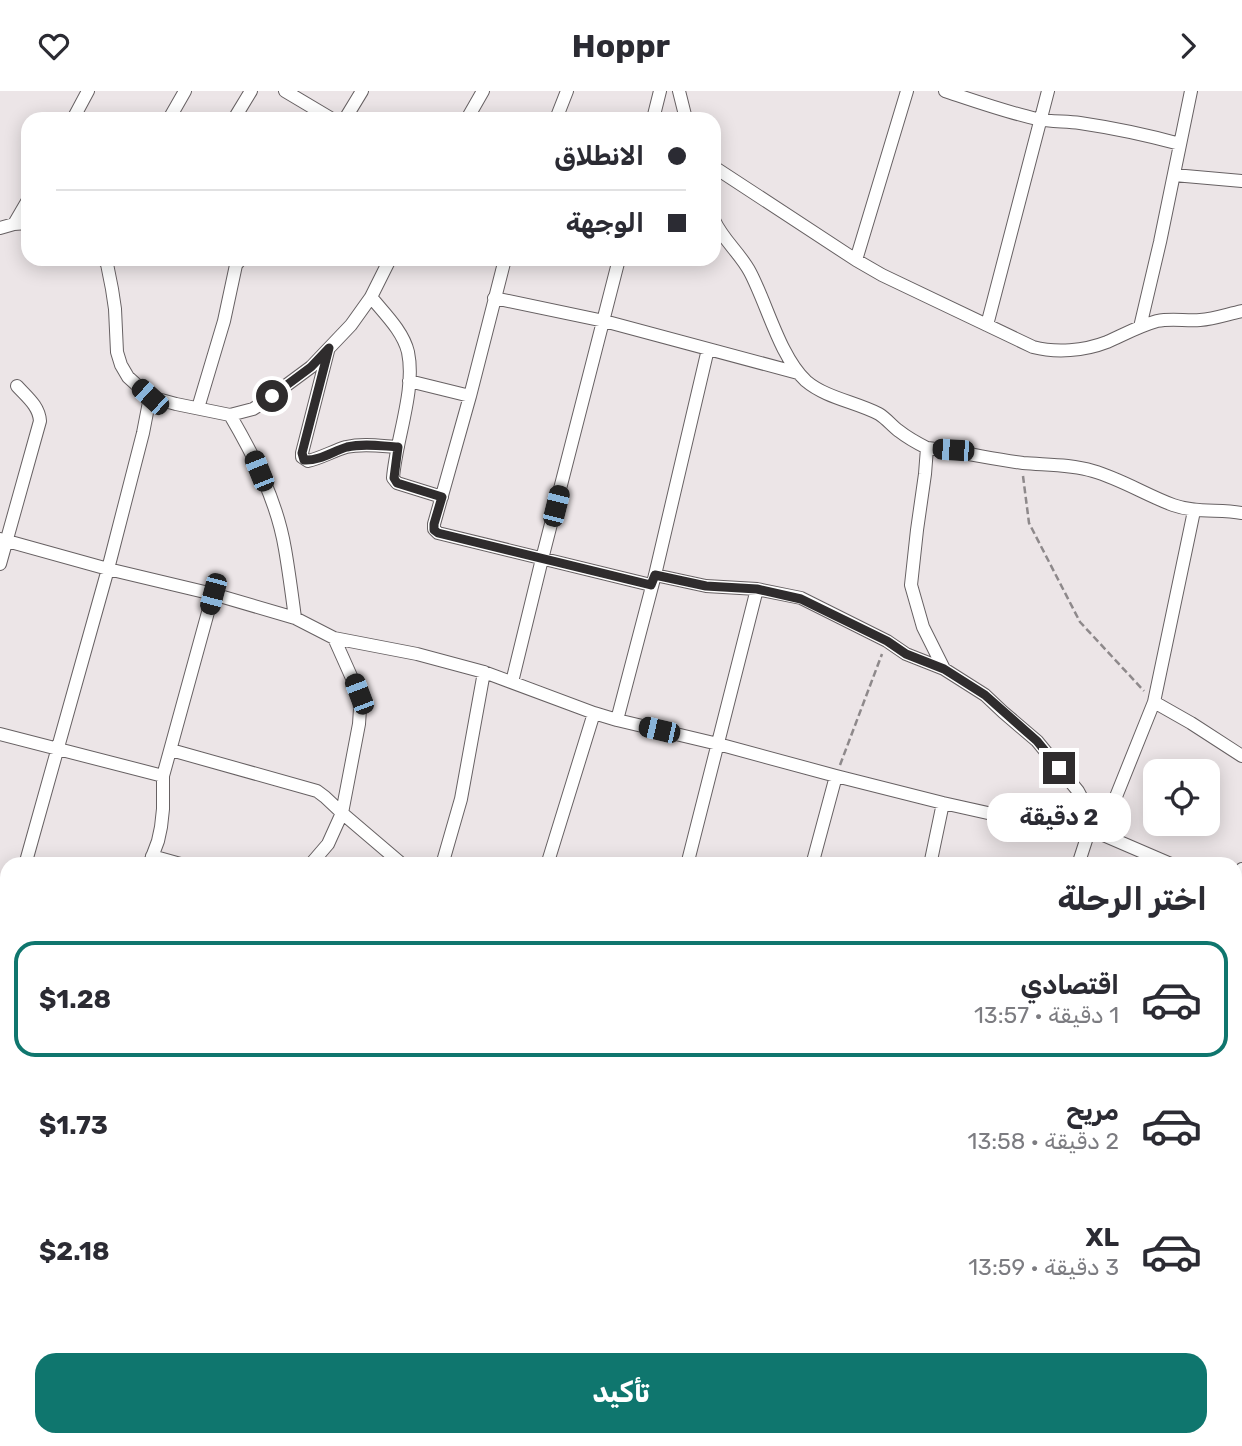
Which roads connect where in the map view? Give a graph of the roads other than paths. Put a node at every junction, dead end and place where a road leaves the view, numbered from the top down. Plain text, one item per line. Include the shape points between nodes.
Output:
1 (88, 91) edge
2 (185, 91) edge
3 (251, 91) edge
4 (285, 91) edge
5 (362, 91) edge
6 (483, 91) edge
7 (567, 91) edge
8 (660, 91) edge
9 (907, 91) edge
10 (945, 91) edge
11 (1048, 91) edge
12 (1191, 91) edge
13 (676, 92) edge
14 (77, 112) edge
15 (173, 112) edge
16 (238, 112) edge
17 (320, 112) edge
18 (349, 112) edge
19 (471, 112) edge
20 (559, 112) edge
21 (655, 112) edge
22 (683, 112) edge
23 (1041, 120) junction
24 (1180, 144) junction
25 (721, 172) edge
26 (1174, 175) junction
27 (1242, 181) edge
28 (21, 212) edge
29 (14, 224) junction
30 (21, 224) edge
31 (0, 228) edge
32 (721, 232) edge
33 (856, 260) junction
34 (107, 266) edge
35 (233, 266) edge
36 (386, 266) edge
37 (503, 266) edge
38 (617, 266) edge
39 (370, 297) junction
40 (494, 298) junction
41 (1242, 311) edge
42 (604, 321) junction
43 (987, 325) junction
44 (1140, 327) junction
45 (329, 348) junction
46 (708, 349) junction
47 (798, 373) junction
48 (409, 381) junction
49 (17, 386) dead end
50 (470, 395) junction
51 (150, 397) junction
52 (198, 408) junction
53 (230, 415) junction
54 (398, 447) junction
55 (926, 448) junction
56 (442, 497) junction
57 (1194, 511) junction
58 (1242, 513) edge
59 (3, 540) edge
60 (542, 559) junction
61 (0, 564) edge
62 (108, 569) junction
63 (653, 580) junction
64 (757, 589) junction
65 (213, 594) junction
66 (295, 618) junction
67 (334, 638) junction
68 (944, 669) junction
69 (484, 672) junction
70 (512, 682) junction
71 (1154, 702) junction
72 (594, 713) junction
73 (617, 720) junction
74 (0, 734) edge
75 (718, 744) junction
76 (57, 748) junction
77 (170, 750) junction
78 (1242, 756) edge
79 (163, 776) junction
80 (836, 776) junction
81 (943, 803) junction
82 (342, 813) junction
83 (1095, 832) junction
84 (27, 857) edge
85 (152, 857) edge
86 (317, 857) edge
87 (394, 857) edge
88 (444, 857) edge
89 (549, 857) edge
90 (689, 857) edge
91 (814, 857) edge
92 (932, 857) edge
93 (1082, 857) edge
94 (1154, 857) edge

1 - 14 street
2 - 15 street
3 - 16 street
4 - 17 street
5 - 18 street
6 - 19 street
7 - 20 street
8 - 21 street
9 - 33 street
10 - 23 street
11 - 23 street
12 - 24 street
13 - 22 street
23 - 24 street via 1105,127
23 - 43 street
24 - 26 street
25 - 33 street
26 - 27 street
26 - 44 street
28 - 29 street
29 - 30 street
29 - 31 street
32 - 47 street via 743,259
33 - 43 street
34 - 51 street via 121,365
35 - 52 street via 227,312
36 - 39 street
37 - 40 street
38 - 42 street
39 - 45 street
39 - 48 street via 402,339 408,352
40 - 42 street
40 - 50 street
41 - 44 street via 1198,320 1160,320
42 - 46 street
42 - 60 street
43 - 44 street via 1032,347 1067,351 1104,343
45 - 53 street via 261,404
45 - 54 street via 302,457 308,461 355,445
46 - 47 street
46 - 63 street
47 - 55 street via 809,383 879,415
48 - 50 street
48 - 54 street
49 - 59 street via 40,412 40,421
50 - 56 street
51 - 52 street
51 - 62 street
52 - 53 street
53 - 66 street via 251,450 279,524
54 - 56 street via 397,483
55 - 57 street via 1093,471
55 - 68 street via 911,585 923,627
56 - 60 street via 434,524 438,533
57 - 58 street
57 - 71 street
59 - 61 street
59 - 62 street
60 - 63 street
60 - 70 street
62 - 65 street
62 - 76 street
63 - 64 street
63 - 73 street
64 - 68 street via 801,599
64 - 75 street
65 - 66 street
65 - 77 street
66 - 67 street
67 - 69 street
67 - 82 street via 359,694 360,709
68 - 83 street via 985,695 1037,741 1078,791
69 - 70 street
69 - 88 street via 461,799
70 - 72 street
71 - 78 street
71 - 83 street
72 - 73 street
72 - 89 street
73 - 75 street
74 - 76 street
75 - 80 street
75 - 90 street
76 - 79 street
76 - 84 street
77 - 79 street
77 - 82 street via 308,788
79 - 85 street via 161,827
80 - 81 street
80 - 91 street
81 - 83 street
81 - 92 street
82 - 86 street
82 - 87 street
83 - 93 street
83 - 94 street

